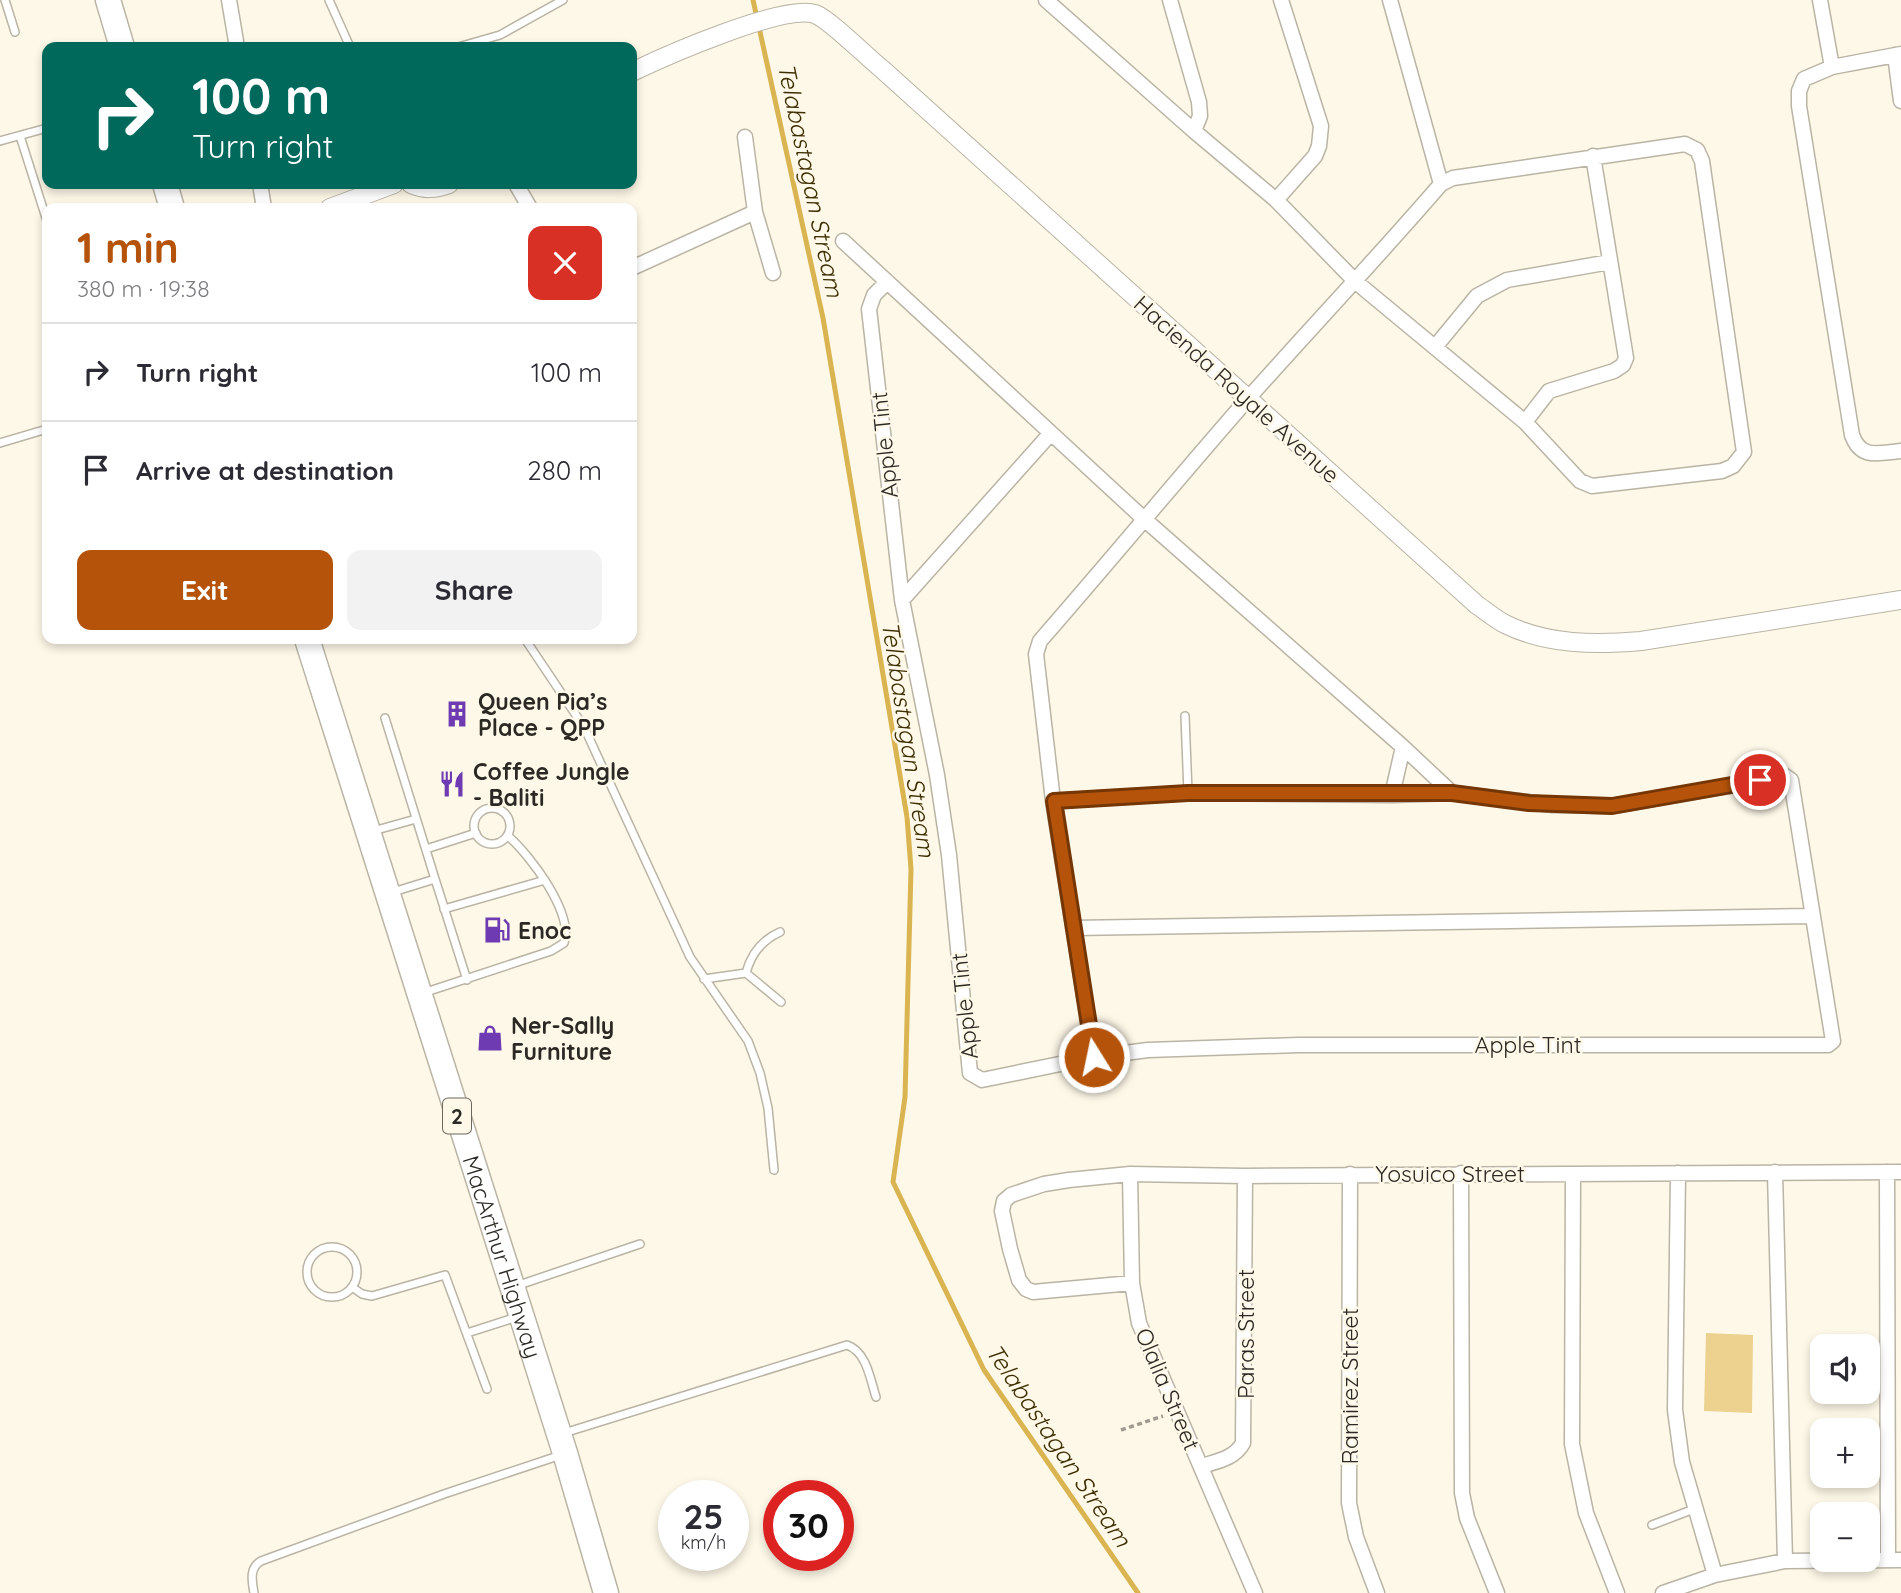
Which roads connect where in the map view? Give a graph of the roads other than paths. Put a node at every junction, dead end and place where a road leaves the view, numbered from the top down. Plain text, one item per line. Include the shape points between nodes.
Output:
1 (5, 0) edge
2 (108, 0) edge
3 (229, 0) edge
4 (329, 0) edge
5 (1046, 0) edge
6 (1170, 0) edge
7 (1281, 0) edge
8 (1390, 0) edge
9 (1820, 0) edge
10 (559, 1) edge
11 (15, 32) dead end
12 (121, 42) edge
13 (236, 42) edge
14 (348, 42) edge
15 (476, 42) edge
16 (1898, 55) edge
17 (1832, 67) junction
18 (637, 70) edge
19 (1901, 101) edge
20 (42, 129) edge
21 (1194, 131) junction
22 (20, 136) junction
23 (745, 137) dead end
24 (0, 142) edge
25 (1593, 156) junction
26 (1441, 184) junction
27 (381, 189) edge
28 (1276, 200) junction
29 (343, 203) edge
30 (42, 205) edge
31 (755, 212) junction
32 (843, 240) dead end
33 (1610, 262) junction
34 (637, 266) edge
35 (774, 274) dead end
36 (887, 282) junction
37 (1356, 282) junction
38 (1435, 347) junction
39 (1248, 400) junction
40 (1525, 422) junction
41 (42, 430) edge
42 (1051, 433) junction
43 (0, 443) edge
44 (1901, 451) edge
45 (1143, 518) junction
46 (902, 600) junction
47 (1901, 600) edge
48 (309, 644) edge
49 (528, 644) edge
50 (1185, 716) dead end
51 (385, 718) dead end
52 (1403, 747) junction
53 (1188, 793) junction
54 (1452, 793) junction
55 (1392, 795) junction
56 (1054, 801) junction
57 (416, 819) junction
58 (369, 832) junction
59 (476, 833) junction
60 (508, 836) junction
61 (426, 849) junction
62 (435, 879) junction
63 (545, 880) junction
64 (388, 894) junction
65 (444, 909) junction
66 (1812, 916) junction
67 (1073, 928) junction
68 (780, 932) dead end
69 (746, 973) junction
70 (704, 979) junction
71 (467, 980) junction
72 (419, 994) junction
73 (781, 1002) dead end
74 (1094, 1057) junction
75 (774, 1170) dead end
76 (1775, 1172) junction
77 (1894, 1172) edge
78 (1461, 1173) junction
79 (1678, 1173) junction
80 (1130, 1174) junction
81 (1350, 1174) junction
82 (1573, 1174) junction
83 (1245, 1176) junction
84 (639, 1244) dead end
85 (1132, 1283) junction
86 (352, 1287) junction
87 (512, 1287) junction
88 (521, 1315) junction
89 (467, 1333) junction
90 (487, 1389) dead end
91 (876, 1397) dead end
92 (562, 1444) junction
93 (1202, 1466) junction
94 (1694, 1509) junction
95 (1652, 1525) dead end
96 (1894, 1560) edge
97 (1785, 1561) junction
98 (1715, 1575) junction
99 (254, 1593) edge
100 (606, 1593) edge
101 (1255, 1593) edge
102 (1377, 1593) edge
103 (1497, 1593) edge
104 (1617, 1593) edge
105 (1663, 1593) edge

1 - 11 lane
2 - 12 highway
3 - 13 street
4 - 14 lane
5 - 21 street
6 - 21 street via 1199,102
7 - 28 street via 1321,126 1315,156
8 - 26 street
9 - 17 street
10 - 15 lane via 500,35
16 - 17 street
16 - 19 street
17 - 44 street via 1804,79 1799,106 1852,435 1856,447 1867,453
18 - 39 street, Hacienda Royale Avenue via 788,14 821,17
20 - 22 lane
21 - 28 street
22 - 24 lane
22 - 30 lane
23 - 31 street
25 - 26 street via 1453,178
25 - 33 street
25 - 40 street via 1685,144 1697,150 1744,452 1722,471 1592,486 1580,481
26 - 37 street
27 - 29 street
28 - 37 street
31 - 34 street
31 - 35 street
32 - 36 street
33 - 38 street via 1507,280 1477,296
33 - 40 street via 1626,358 1623,365 1549,391
36 - 42 street
36 - 46 street, Apple Tint via 874,295 869,309
37 - 38 street
37 - 39 street
38 - 40 street
39 - 45 street
39 - 47 street, Hacienda Royale Avenue via 1477,605 1504,624 1530,633 1600,644 1642,641
41 - 43 lane
42 - 45 street
42 - 46 street
45 - 52 street
45 - 56 street via 1040,641 1036,654
46 - 74 street, Apple Tint via 945,828 970,1073 982,1080 996,1079
48 - 58 highway, MacArthur Highway / 2
49 - 70 lane via 584,727
50 - 53 lane
51 - 57 lane
52 - 54 street
52 - 55 street
53 - 55 street
53 - 56 street
54 - 55 street
54 - 66 street via 1541,804 1612,806 1785,776 1791,780
56 - 67 street
57 - 58 lane
57 - 61 lane
58 - 64 highway, MacArthur Highway / 2
59 - 60 lane via 483,842 494,844
59 - 60 lane via 478,816 494,808 509,818
59 - 61 lane
60 - 63 lane
61 - 62 lane
62 - 64 lane
62 - 65 lane
63 - 65 lane
63 - 71 lane via 566,929 564,943
64 - 72 highway, MacArthur Highway / 2
65 - 71 lane
66 - 67 street
66 - 74 street, Apple Tint via 1832,1030 1833,1041 1828,1045 1285,1045 1148,1050
67 - 74 street
68 - 69 lane via 754,953
69 - 70 lane
69 - 73 lane
70 - 75 lane via 748,1041 760,1073
71 - 72 lane
72 - 87 highway, MacArthur Highway / 2
76 - 77 street, Yosuico Street
76 - 79 street, Yosuico Street
76 - 97 street
77 - 96 street
78 - 81 street, Yosuico Street
78 - 82 street, Yosuico Street
78 - 103 street via 1462,1493 1467,1518
79 - 82 street, Yosuico Street
79 - 94 street via 1675,1410
80 - 83 street, Yosuico Street
80 - 85 street, Olalia Street
80 - 85 street, Yosuico Street via 1044,1184 1011,1195 1002,1211 1010,1249 1026,1289
81 - 83 street, Yosuico Street
81 - 102 street, Ramirez Street via 1349,1503
82 - 104 street via 1572,1444 1586,1513
83 - 93 street, Paras Street via 1243,1443 1227,1458
84 - 87 lane
85 - 93 street, Olalia Street via 1139,1322
86 - 86 lane via 331,1297 316,1290 308,1277 314,1254 329,1247 351,1256 357,1271
86 - 89 lane via 372,1296 445,1275
87 - 88 highway, MacArthur Highway / 2
88 - 89 lane
88 - 92 highway, MacArthur Highway / 2
89 - 90 lane
91 - 92 lane via 862,1357 848,1345
92 - 99 lane via 444,1494 261,1561 251,1577
92 - 100 highway, MacArthur Highway / 2
93 - 101 street, Olalia Street
94 - 95 lane
94 - 98 street
96 - 97 street
97 - 98 street
98 - 105 street

